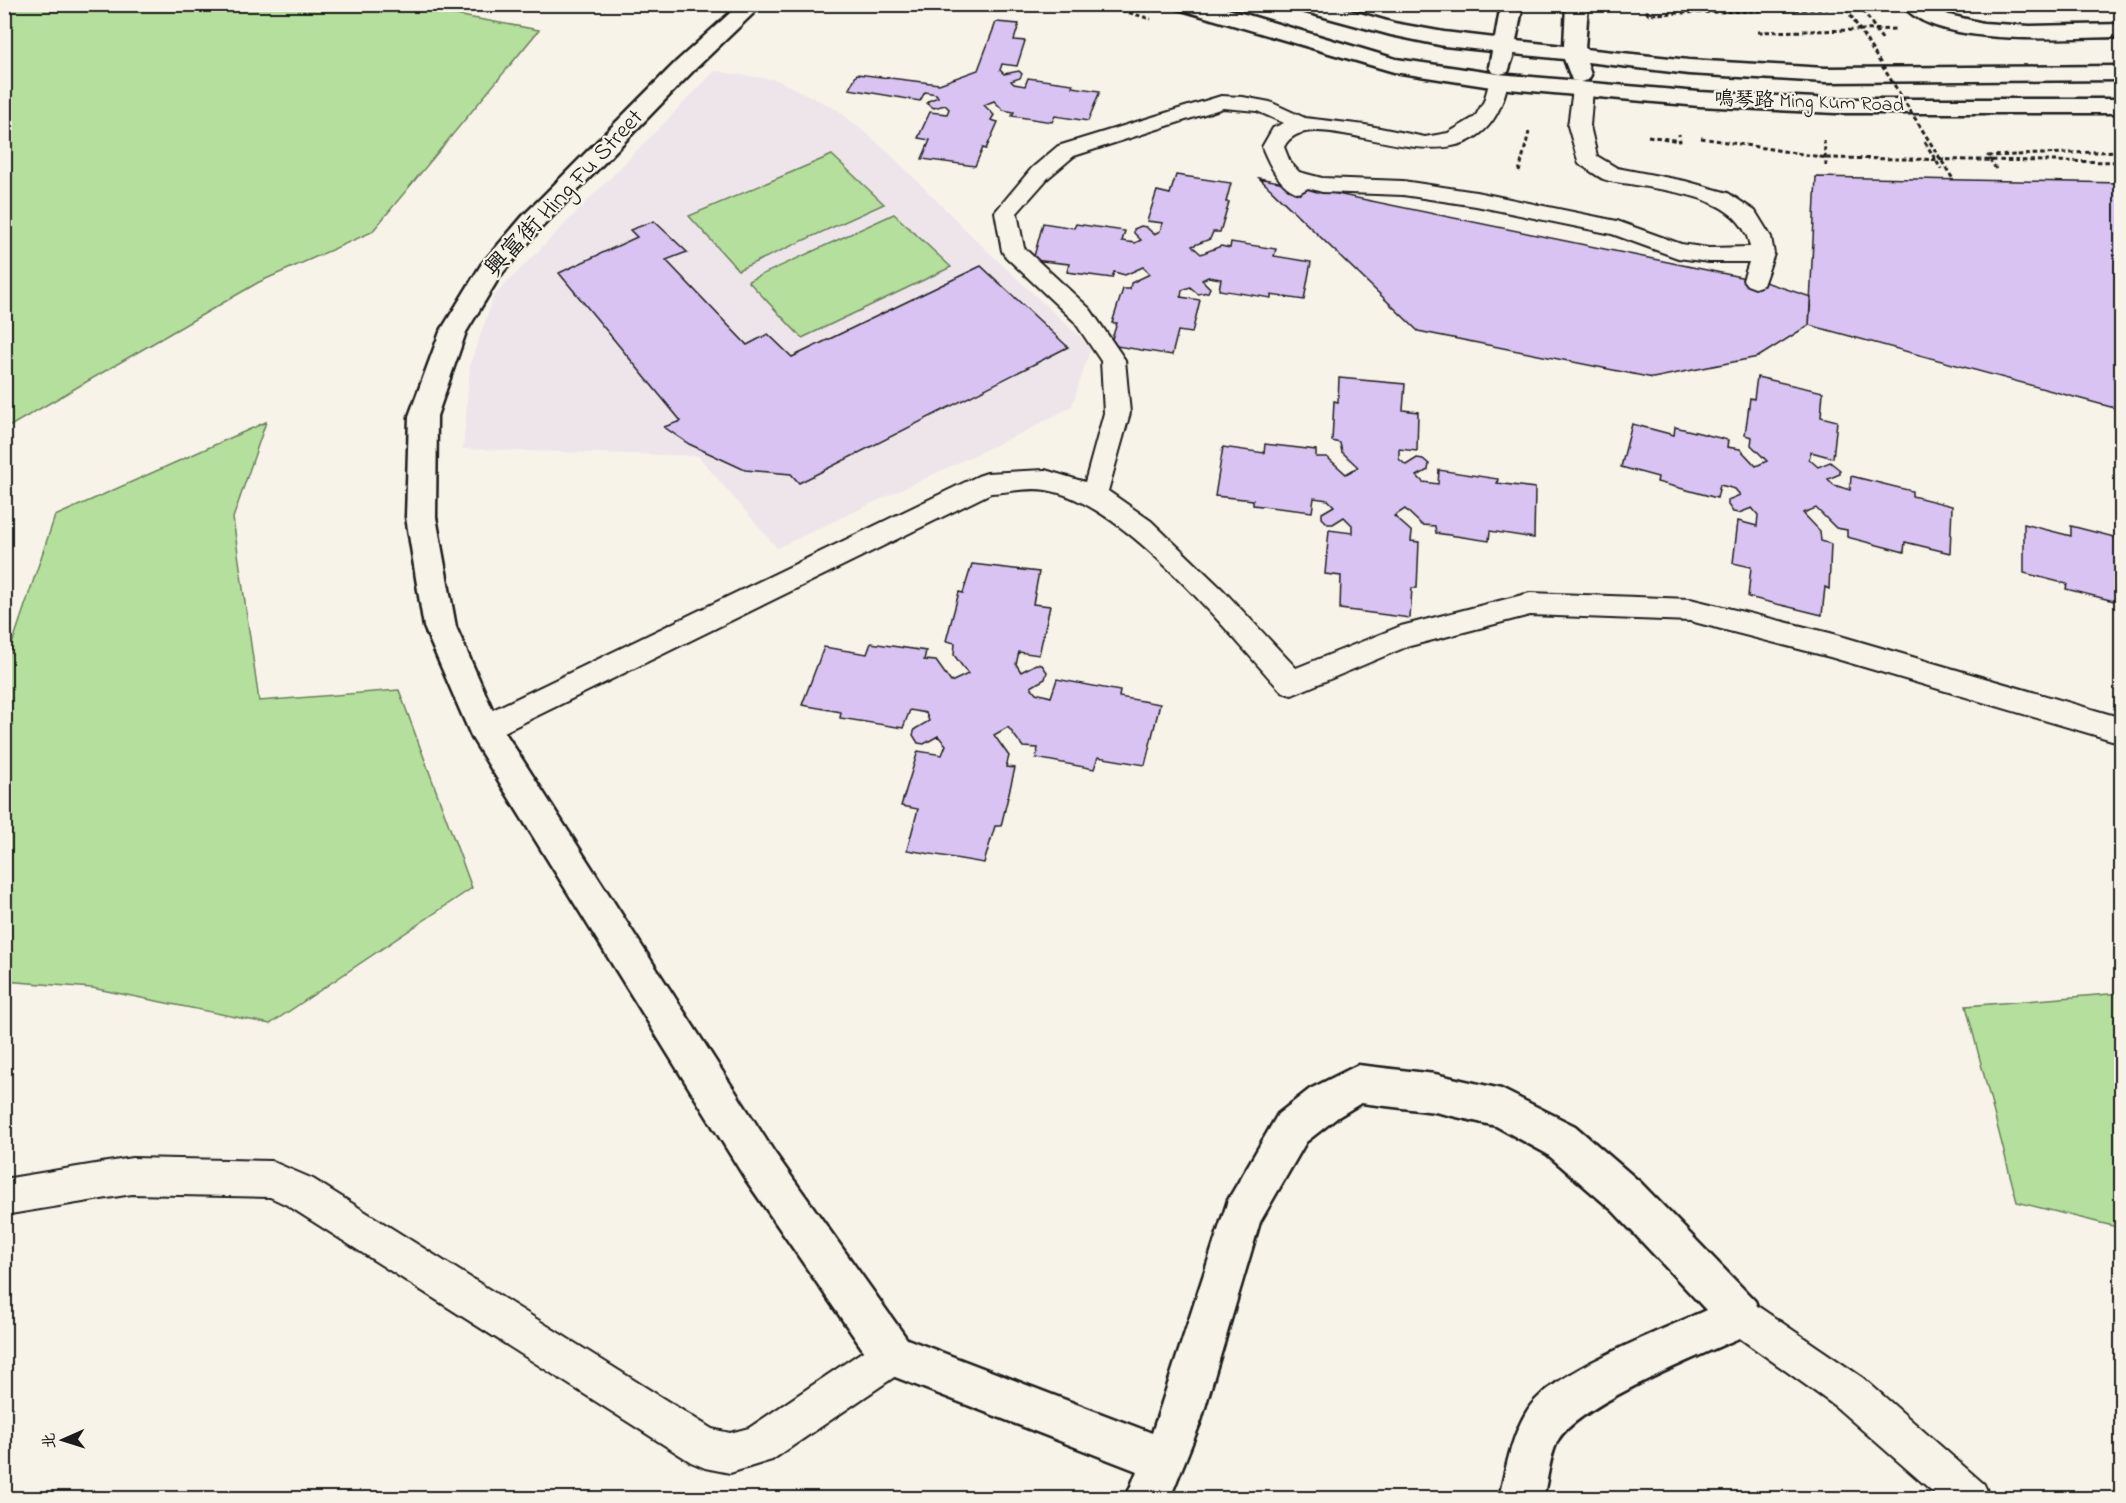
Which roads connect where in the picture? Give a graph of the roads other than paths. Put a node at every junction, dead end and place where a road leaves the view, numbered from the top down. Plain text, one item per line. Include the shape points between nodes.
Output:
1 (753, 4) edge
2 (1186, 4) edge
3 (1303, 4) edge
4 (1512, 4) edge
5 (1577, 4) edge
6 (1912, 4) edge
7 (2121, 30) edge
8 (1503, 46) junction
9 (1574, 54) junction
10 (2121, 73) edge
11 (1498, 81) junction
12 (1583, 89) junction
13 (2121, 106) edge
14 (1300, 124) junction
15 (1763, 254) junction
16 (1755, 280) dead end
17 (1094, 495) junction
18 (484, 728) junction
19 (2121, 731) edge
20 (4, 1197) edge
21 (1740, 1316) junction
22 (892, 1355) junction
23 (1155, 1479) edge
24 (1521, 1498) edge
25 (1970, 1498) edge

1 - 18 street, 興富街 Hing Fu Street via 532,222 490,271 453,332 423,416 421,517 440,627
2 - 11 street, 鳴琴路 Ming Kum Road via 1394,65
3 - 8 street, 鳴琴路 Ming Kum Road via 1391,29
4 - 8 street
5 - 9 street
6 - 7 street via 1940,20 1971,28
8 - 9 street, 鳴琴路 Ming Kum Road
8 - 11 street
9 - 10 street, 鳴琴路 Ming Kum Road via 1775,74
9 - 12 street
11 - 12 street, 鳴琴路 Ming Kum Road
11 - 14 lane via 1484,121 1453,139 1425,142
12 - 13 street, 鳴琴路 Ming Kum Road via 1835,106
12 - 15 lane via 1579,126 1587,159 1611,174 1720,198 1747,216 1760,237
14 - 15 lane via 1280,133 1273,147 1280,164 1296,181 1403,188 1476,199 1617,228 1678,251
14 - 17 lane via 1281,111 1248,102 1221,102 1066,151 1040,173 1006,212 1014,251 1082,315 1113,360 1117,413
15 - 16 lane
17 - 18 lane via 1045,480 987,483
17 - 19 lane via 1142,528 1292,683 1401,637 1530,604 1690,610 1830,645
18 - 22 street, 興富街 Hing Fu Street via 760,1166
20 - 22 lane via 132,1176 271,1179 300,1192 705,1448 730,1453 758,1446
21 - 23 street via 1627,1197 1561,1140 1502,1108 1435,1093 1358,1084 1324,1103 1292,1128 1242,1214 1179,1421
21 - 24 street via 1600,1381 1546,1420 1529,1459
21 - 25 lane via 1849,1392
22 - 23 street

